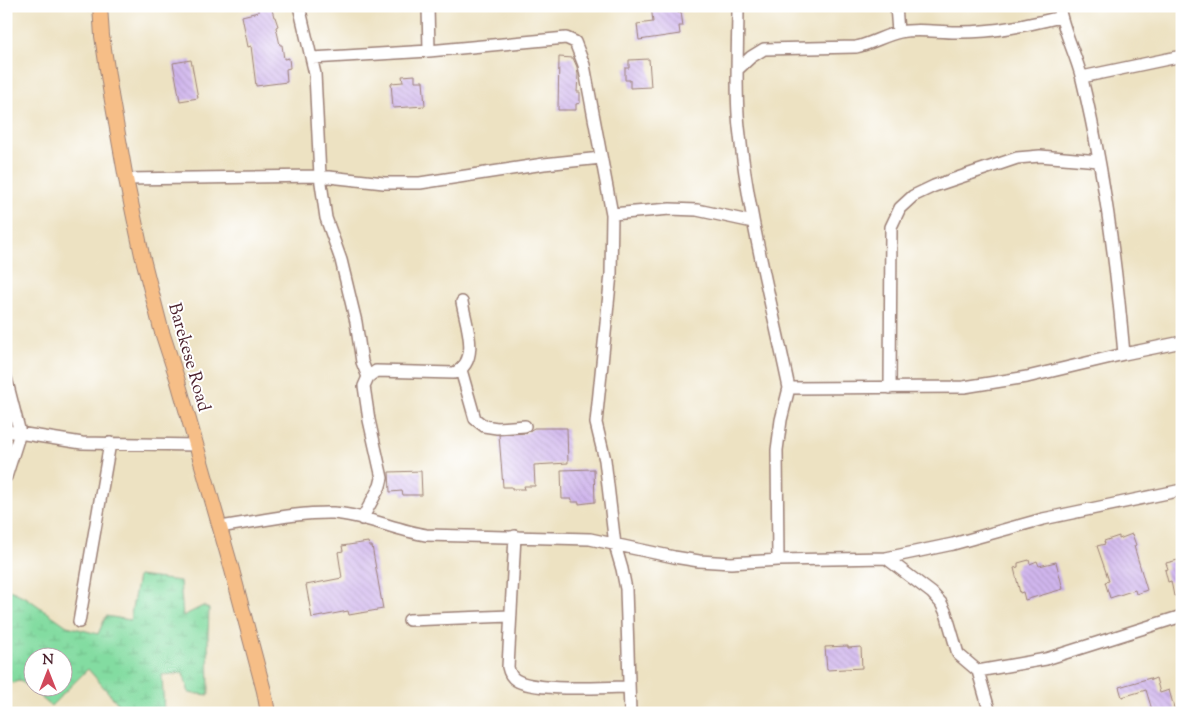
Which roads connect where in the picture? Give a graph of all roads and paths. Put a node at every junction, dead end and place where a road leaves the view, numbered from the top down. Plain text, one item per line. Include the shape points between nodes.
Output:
1 (100, 6) edge
2 (299, 6) edge
3 (428, 6) edge
4 (738, 6) edge
5 (896, 6) edge
6 (1060, 12) edge
7 (898, 32) junction
8 (430, 51) junction
9 (1182, 56) edge
10 (312, 58) junction
11 (738, 69) junction
12 (1082, 77) junction
13 (601, 158) junction
14 (1098, 161) junction
15 (320, 176) junction
16 (126, 179) junction
17 (612, 214) junction
18 (752, 222) junction
19 (462, 302) dead end
20 (1182, 342) edge
21 (1124, 354) junction
22 (461, 370) junction
23 (368, 377) junction
24 (6, 378) edge
25 (789, 388) junction
26 (890, 388) junction
27 (525, 426) dead end
28 (6, 431) edge
29 (20, 433) junction
30 (110, 443) junction
31 (196, 445) junction
32 (6, 477) edge
33 (1182, 490) edge
34 (362, 519) junction
35 (219, 527) junction
36 (515, 536) junction
37 (615, 545) junction
38 (886, 558) junction
39 (778, 560) junction
40 (510, 616) junction
41 (1182, 616) edge
42 (409, 620) dead end
43 (79, 622) dead end
44 (978, 671) junction
45 (629, 687) junction
46 (268, 713) edge
47 (630, 713) edge
48 (990, 713) edge

1 - 16 main road, Barekese Road
2 - 10 street
3 - 8 street
4 - 11 street
5 - 7 street
6 - 7 street via 1009,29
6 - 12 street
7 - 11 street via 856,47 764,50
8 - 10 street
8 - 13 street via 572,39 578,46 584,65
9 - 12 street
10 - 15 street
11 - 18 street via 739,127
12 - 14 street
13 - 15 street via 420,183 384,184
13 - 17 street
14 - 21 street via 1116,272
14 - 26 street via 1040,156 1017,158 934,186 913,196 900,208 891,227
15 - 16 street
15 - 23 street via 326,218 341,260
16 - 31 main road, Barekese Road via 161,329
17 - 18 street via 697,210
17 - 37 street via 611,274 596,423 606,460
18 - 25 street
19 - 22 street via 470,358
20 - 21 street
21 - 26 street via 1027,377 964,387
22 - 23 street via 454,373 376,371
22 - 27 street via 475,419 484,426 497,428
23 - 34 street via 364,386 382,478
24 - 29 street
25 - 26 street
25 - 39 street via 777,450
28 - 29 street
29 - 30 street via 82,443
29 - 32 street
30 - 31 street
30 - 43 street
31 - 35 main road, Barekese Road
33 - 38 street via 1043,519 953,544
34 - 35 street via 334,513 315,514
34 - 36 street via 426,535
35 - 46 main road, Barekese Road
36 - 37 street via 590,539
36 - 40 street
37 - 39 street via 700,561
37 - 45 street via 626,589
38 - 39 street
38 - 44 street via 941,603 958,654
40 - 42 street
40 - 45 street via 508,667 518,681 549,688
41 - 44 street via 1046,659
44 - 48 street
45 - 47 street

